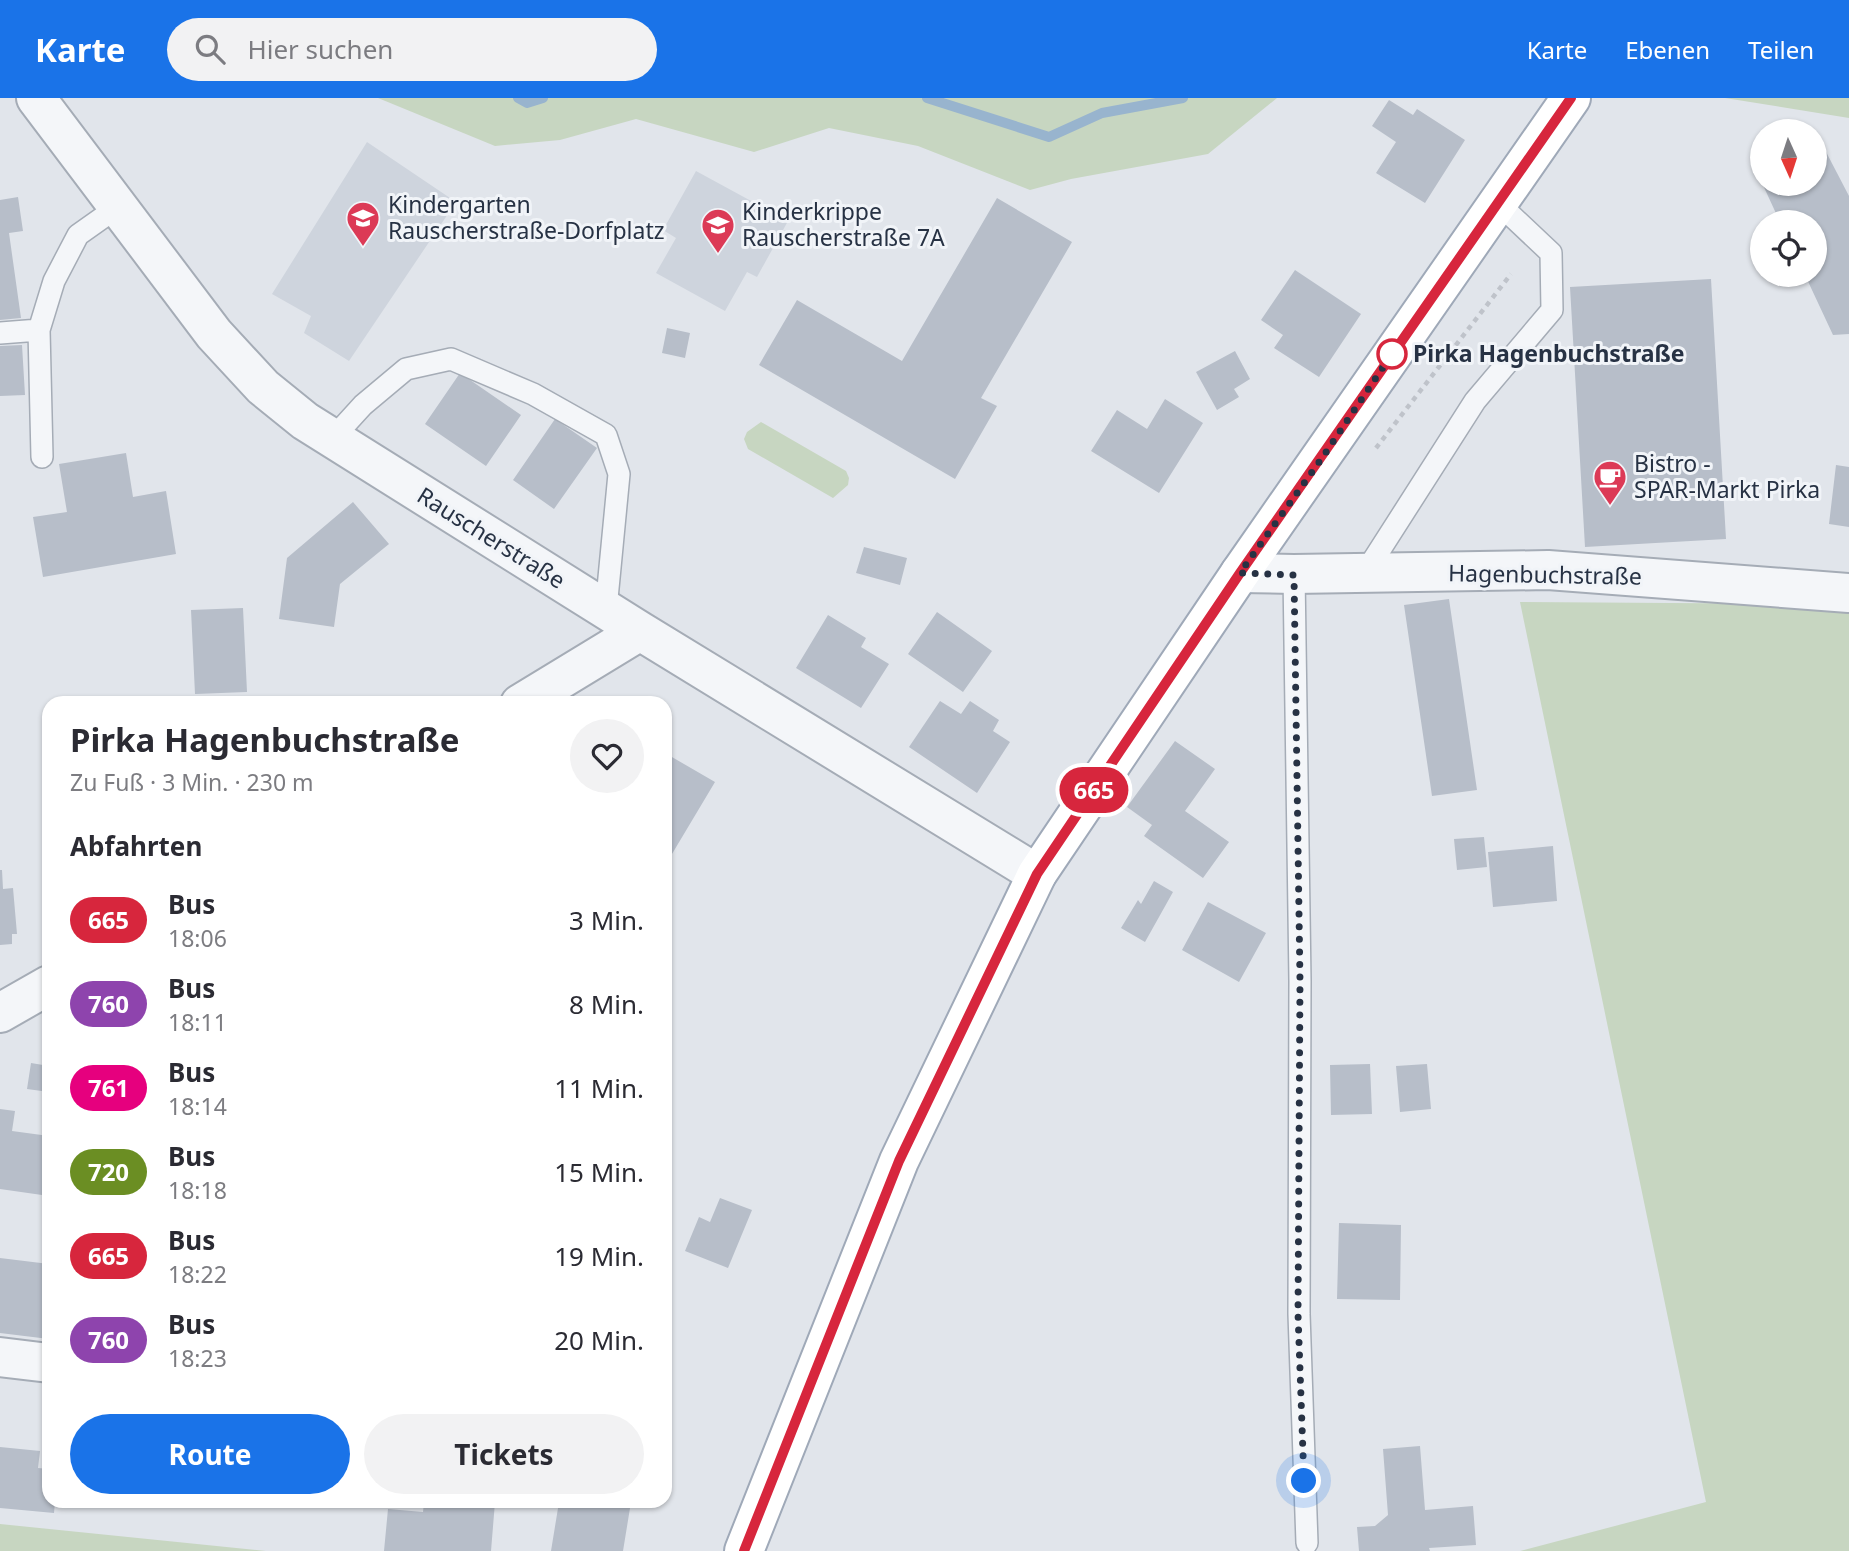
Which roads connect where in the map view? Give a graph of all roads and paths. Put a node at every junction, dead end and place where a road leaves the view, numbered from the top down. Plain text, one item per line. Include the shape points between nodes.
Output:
1 (36, 98) edge
2 (1571, 98) edge
3 (1497, 202) junction
4 (119, 206) junction
5 (1511, 274) dead end
6 (39, 330) junction
7 (0, 333) edge
8 (332, 439) junction
9 (42, 457) dead end
10 (1368, 459) dead end
11 (1240, 573) junction
12 (1365, 573) junction
13 (1294, 575) junction
14 (1849, 593) edge
15 (606, 609) junction
16 (640, 631) junction
17 (533, 696) edge
18 (1037, 874) junction
19 (42, 989) edge
20 (0, 1013) edge
21 (0, 1357) edge
22 (42, 1362) edge
23 (1307, 1544) dead end
24 (744, 1551) edge

1 - 4 street, Rauscherstraße
2 - 3 main road
3 - 11 main road
3 - 12 lane via 1551,253 1552,310 1475,401
4 - 6 lane via 78,235 54,281
4 - 8 street, Rauscherstraße via 214,334 263,387
5 - 10 path
6 - 7 lane
6 - 9 lane
8 - 15 street, Rauscherstraße
8 - 15 lane via 363,405 407,369 451,359 533,394 606,435 619,474
11 - 13 street, Hagenbuchstraße
11 - 18 main road
12 - 13 street, Hagenbuchstraße
12 - 14 street, Hagenbuchstraße via 1548,570
13 - 23 lane via 1300,981 1298,1314
15 - 16 street, Rauscherstraße
16 - 17 street
16 - 18 street, Rauscherstraße
18 - 24 main road via 899,1161
19 - 20 street
21 - 22 street

